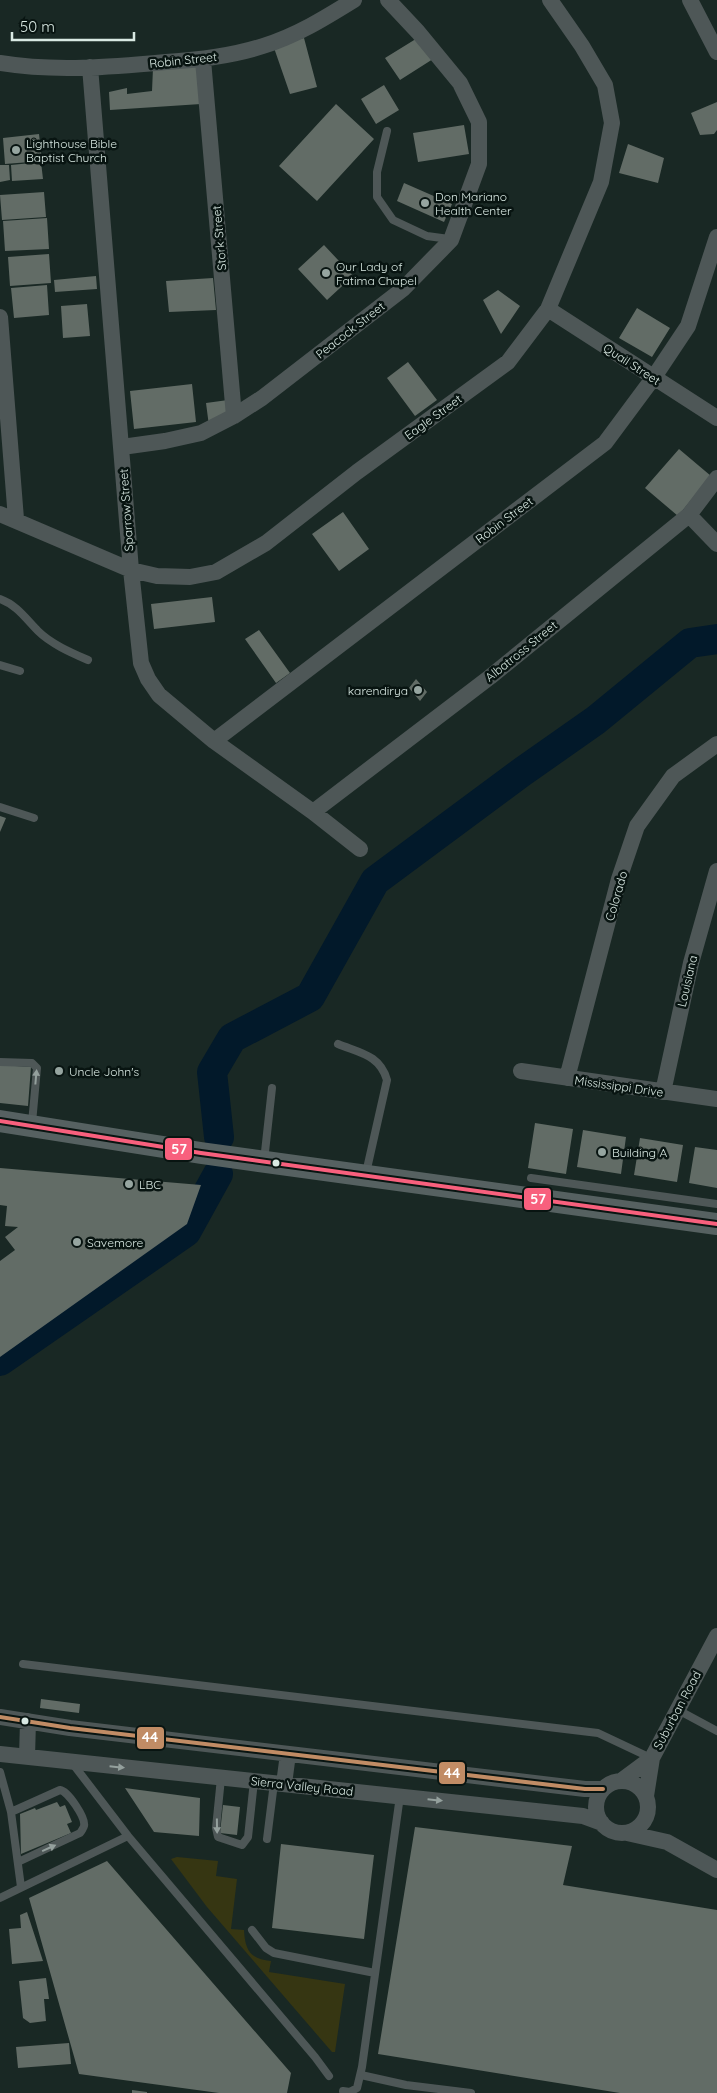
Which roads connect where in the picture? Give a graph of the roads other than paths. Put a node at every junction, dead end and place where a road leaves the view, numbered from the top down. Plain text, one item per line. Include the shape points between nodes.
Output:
1 (354, 0) edge
2 (388, 0) edge
3 (550, 0) edge
4 (690, 0) edge
5 (717, 52) edge
6 (203, 60) junction
7 (0, 63) edge
8 (90, 67) junction
9 (387, 131) dead end
10 (717, 237) edge
11 (451, 240) junction
12 (548, 310) junction
13 (0, 318) edge
14 (654, 377) junction
15 (234, 416) junction
16 (717, 418) edge
17 (122, 447) junction
18 (717, 478) edge
19 (0, 514) edge
20 (689, 515) junction
21 (16, 519) junction
22 (717, 544) edge
23 (131, 570) junction
24 (0, 599) edge
25 (88, 660) dead end
26 (0, 665) edge
27 (20, 671) dead end
28 (214, 740) junction
29 (717, 744) edge
30 (0, 806) edge
31 (313, 812) junction
32 (34, 818) dead end
33 (360, 849) dead end
34 (717, 871) edge
35 (338, 1044) dead end
36 (0, 1062) edge
37 (521, 1071) dead end
38 (567, 1078) junction
39 (272, 1088) dead end
40 (663, 1092) junction
41 (717, 1099) edge
42 (0, 1121) edge
43 (32, 1125) junction
44 (264, 1161) junction
45 (365, 1175) junction
46 (531, 1178) dead end
47 (713, 1213) edge
48 (717, 1636) edge
49 (23, 1664) dead end
50 (678, 1710) junction
51 (0, 1717) edge
52 (28, 1722) junction
53 (717, 1731) edge
54 (0, 1754) edge
55 (288, 1754) junction
56 (27, 1757) junction
57 (652, 1758) junction
58 (72, 1762) junction
59 (0, 1772) edge
60 (221, 1778) junction
61 (254, 1781) junction
62 (621, 1781) junction
63 (279, 1784) junction
64 (603, 1789) junction
65 (400, 1796) junction
66 (647, 1804) junction
67 (11, 1812) junction
68 (602, 1823) junction
69 (627, 1833) junction
70 (128, 1836) junction
71 (267, 1839) dead end
72 (667, 1842) junction
73 (18, 1862) junction
74 (717, 1870) edge
75 (21, 1887) junction
76 (0, 1898) edge
77 (252, 1930) dead end
78 (374, 1973) junction
79 (360, 2075) junction
80 (329, 2076) dead end
81 (343, 2091) dead end
82 (471, 2093) edge

1 - 6 street, Robin Street via 318,23 263,46
2 - 11 street, Peacock Street via 460,82 479,122 479,164
3 - 12 street, Eagle Street via 605,85 612,123 601,182
4 - 5 street
6 - 8 street, Robin Street
6 - 15 street, Stork Street
7 - 8 street, Robin Street via 27,67
8 - 17 street, Sparrow Street
9 - 11 lane via 377,172 377,197 393,220 427,236
10 - 14 street, Robin Street via 688,326
11 - 15 street, Peacock Street via 403,289
12 - 14 street, Quail Street
12 - 23 street, Eagle Street via 508,362 266,543 216,572 190,577 157,576
13 - 21 street
14 - 16 street, Quail Street
14 - 28 street, Robin Street via 605,443
15 - 17 street, Peacock Street via 201,433
17 - 23 street, Sparrow Street
18 - 20 street, Albatross Street
19 - 21 street, Eagle Street
20 - 22 street
20 - 31 street, Albatross Street via 490,677
21 - 23 street, Eagle Street
23 - 28 street, Sparrow Street via 141,662 148,679 159,695
24 - 25 lane via 24,614 38,632
26 - 27 lane
28 - 31 street, Sparrow Street
29 - 38 street, Colorado via 673,776 637,826
30 - 32 lane
31 - 33 street, Sparrow Street
34 - 40 street, Louisiana via 691,963
35 - 45 lane via 376,1059 387,1080
43 -> 36 lane via 37,1068 32,1063
37 - 38 street, Mississippi Drive
38 - 40 street, Mississippi Drive
39 - 44 lane
40 - 41 street, Mississippi Drive
42 - 43 street
43 - 44 street
44 - 45 street
45 - 47 street
46 - 47 lane
48 - 50 street, Suburban Road
49 - 57 lane via 598,1733
50 - 53 lane
50 - 57 street, Suburban Road
51 - 52 street
52 - 55 street
52 - 56 street
54 - 56 street, Sierra Valley Road
55 - 63 street
55 - 64 street via 585,1790
56 - 58 street, Sierra Valley Road
57 - 62 street, Suburban Road
57 - 66 street, Suburban Road
58 -> 60 street, Sierra Valley Road
58 - 70 lane
59 - 67 lane
60 - 61 street, Sierra Valley Road
60 -> 61 lane via 218,1837 242,1845 248,1837
61 - 63 street, Sierra Valley Road
62 - 64 street
62 - 66 street via 636,1785
63 - 65 street, Sierra Valley Road
63 - 71 lane
64 - 68 street via 596,1810
65 -> 68 street, Sierra Valley Road via 583,1816
65 - 78 lane
66 - 69 street via 641,1826
66 - 72 street
67 - 73 lane
73 -> 67 lane via 80,1833 84,1821 69,1796 60,1790
68 - 69 street via 612,1831
69 - 72 street
70 - 75 lane
70 - 80 lane
72 - 74 street
73 - 75 lane
75 - 76 lane
77 - 78 lane via 274,1954
78 - 79 lane
79 - 81 lane via 357,2088
79 - 82 lane via 406,2085

